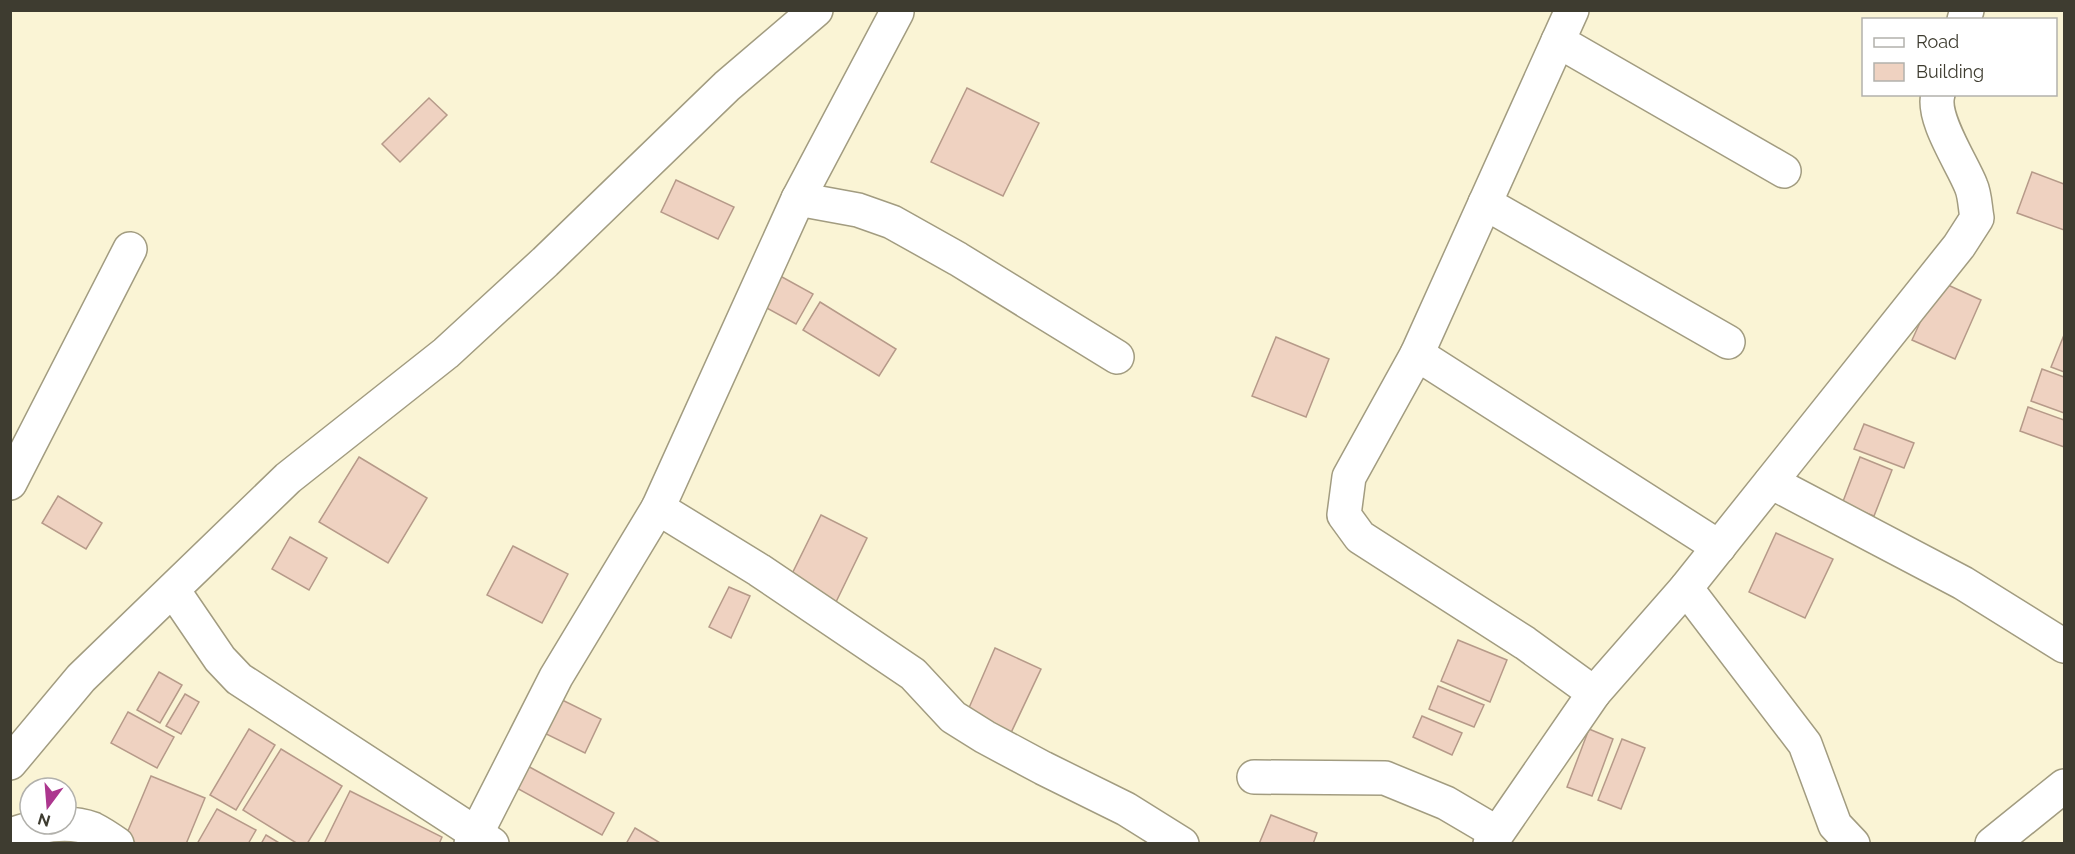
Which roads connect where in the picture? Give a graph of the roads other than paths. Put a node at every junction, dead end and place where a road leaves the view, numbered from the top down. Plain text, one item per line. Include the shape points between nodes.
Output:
1 (816, 10) edge
2 (1572, 10) edge
3 (897, 12) edge
4 (1558, 41) junction
5 (1938, 96) edge
6 (1784, 171) dead end
7 (798, 199) junction
8 (1485, 203) junction
9 (130, 249) dead end
10 (1728, 342) dead end
11 (1417, 354) junction
12 (1117, 357) dead end
13 (1771, 482) junction
14 (10, 483) edge
15 (658, 508) junction
16 (1719, 547) junction
17 (1686, 588) junction
18 (173, 590) junction
19 (2064, 646) edge
20 (1594, 693) junction
21 (10, 763) edge
22 (1254, 777) dead end
23 (2064, 786) edge
24 (10, 835) edge
25 (1493, 838) edge
26 (480, 840) edge
27 (117, 843) edge
28 (1182, 843) edge
29 (1853, 843) edge
30 (1992, 843) edge

1 - 18 street via 727,86 446,353 288,478
2 - 4 street
3 - 7 street
4 - 6 street
4 - 8 street
5 - 13 street via 1942,123 1972,188 1977,218 1959,246
7 - 12 street via 858,210 891,222
7 - 15 street
8 - 10 street
8 - 11 street
9 - 14 street
11 - 16 street
11 - 20 street via 1349,477 1344,515 1360,537 1525,643
13 - 16 street
13 - 19 street via 1963,583
15 - 26 street via 556,677
15 - 28 street via 759,570 913,674 953,717
16 - 17 street
17 - 20 street
17 - 29 street via 1805,744 1835,825
18 - 21 street via 81,678
18 - 26 street via 239,680
20 - 25 street
22 - 25 street via 1385,778 1446,803
23 - 30 street
24 - 27 street via 36,826 64,825 93,829

